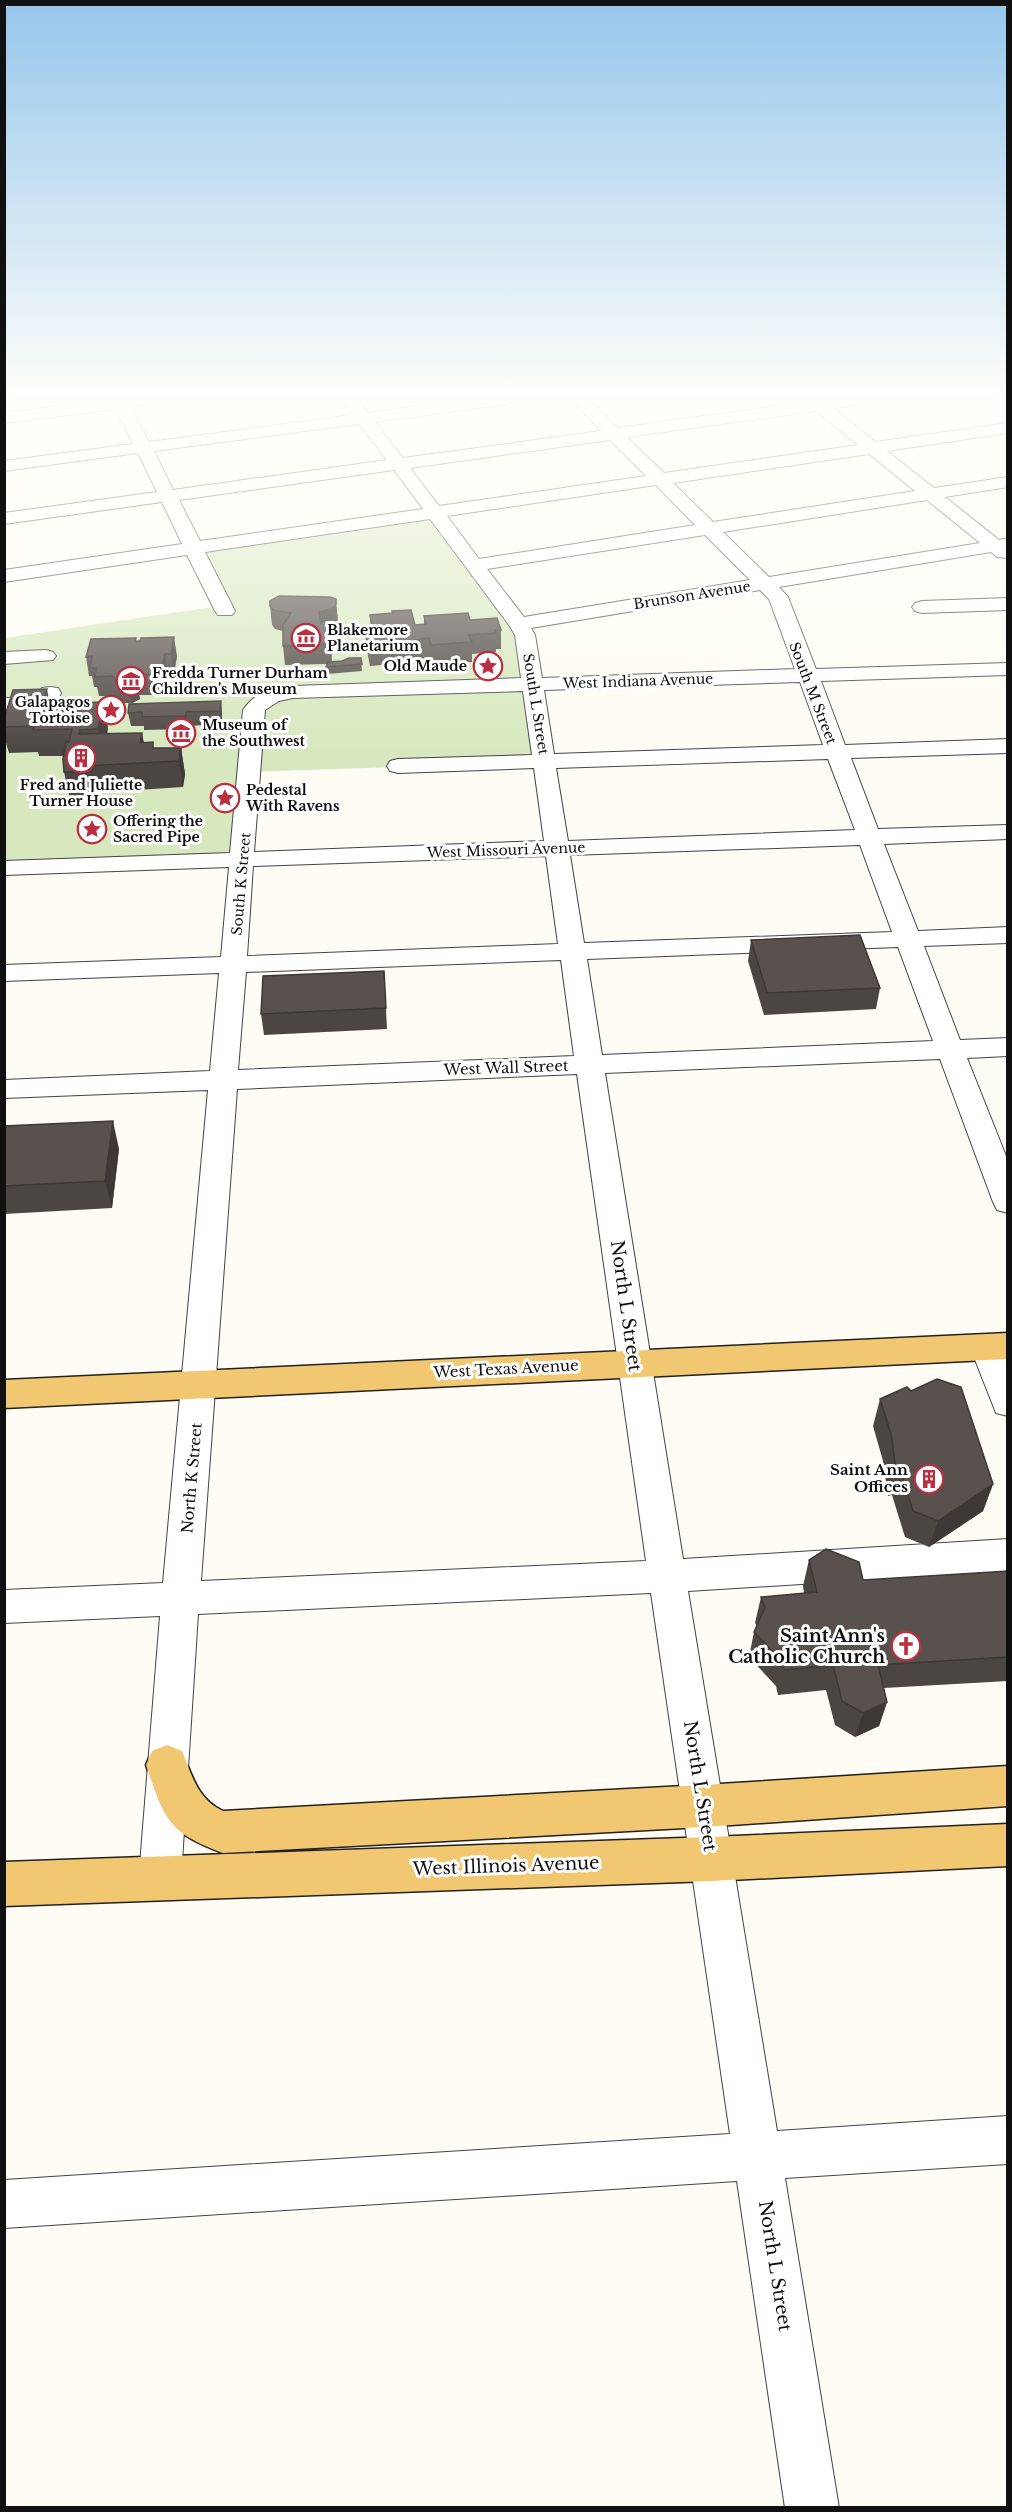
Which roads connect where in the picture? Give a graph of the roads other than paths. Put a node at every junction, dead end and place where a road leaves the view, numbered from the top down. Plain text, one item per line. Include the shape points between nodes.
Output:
1 (25, 516) edge
2 (177, 516) edge
3 (406, 516) edge
4 (437, 516) edge
5 (696, 516) edge
6 (792, 516) edge
7 (959, 516) edge
8 (4, 519) edge
9 (709, 529) junction
10 (193, 548) junction
11 (1003, 548) edge
12 (475, 565) junction
13 (6, 578) edge
14 (764, 583) junction
15 (1008, 604) edge
16 (922, 607) dead end
17 (225, 611) dead end
18 (519, 624) junction
19 (46, 656) dead end
20 (4, 658) edge
21 (1008, 669) edge
22 (807, 676) junction
23 (532, 684) junction
24 (50, 693) dead end
25 (270, 696) joint
26 (4, 705) edge
27 (1008, 746) edge
28 (836, 753) junction
29 (544, 762) junction
30 (398, 766) dead end
31 (1008, 832) edge
32 (868, 837) junction
33 (558, 848) junction
34 (243, 859) junction
35 (4, 868) edge
36 (1008, 935) edge
37 (907, 939) junction
38 (573, 951) junction
39 (235, 964) junction
40 (4, 973) edge
41 (1008, 1047) edge
42 (950, 1050) junction
43 (590, 1065) junction
44 (225, 1080) junction
45 (4, 1089) edge
46 (1008, 1202) edge
47 (997, 1346) edge
48 (634, 1362) junction
49 (200, 1384) junction
50 (4, 1394) edge
51 (1008, 1402) edge
52 (1008, 1555) edge
53 (667, 1576) junction
54 (181, 1600) junction
55 (4, 1607) edge
56 (167, 1765) junction
57 (1008, 1786) edge
58 (703, 1806) junction
59 (1008, 1845) edge
60 (711, 1859) junction
61 (160, 1877) junction
62 (4, 1884) edge
63 (1008, 2140) edge
64 (758, 2156) junction
65 (4, 2204) edge
66 (812, 2508) edge

1 - 8 street
2 - 10 street
3 - 10 street
4 - 12 street, South L Street
5 - 9 street, South M Street
6 - 9 street
7 - 11 street
9 - 12 street
9 - 14 street, South M Street
10 - 13 street
10 - 17 street
11 - 14 street, Brunson Avenue
12 - 18 street, South L Street
14 - 18 street, Brunson Avenue
14 - 22 street, South M Street via 778,597
15 - 16 street
18 - 23 street, South L Street via 525,635
19 - 20 street
21 - 22 street, West Indiana Avenue
22 - 23 street, West Indiana Avenue
22 - 28 street, South M Street
23 - 25 street, West Indiana Avenue
23 - 29 street, South L Street
24 - 26 street via 47,703
25 - 34 street, South K Street via 254,710
27 - 28 street
28 - 29 street
28 - 32 street, South M Street
29 - 30 street
29 - 33 street, South L Street
31 - 32 street, West Missouri Avenue
32 - 33 street, West Missouri Avenue
32 - 37 street, South M Street
33 - 34 street, West Missouri Avenue
33 - 38 street, South L Street
34 - 35 street, West Missouri Avenue
34 - 39 street, South K Street
36 - 37 street
37 - 38 street
37 - 42 street, South M Street
38 - 39 street
38 - 43 street, South L Street
39 - 40 street
39 - 44 street, South K Street
41 - 42 street, West Wall Street
42 - 43 street, West Wall Street
42 - 46 street, South M Street
43 - 44 street, West Wall Street
43 - 48 street, North L Street
44 - 45 street, West Wall Street
44 - 49 street, North K Street
47 - 48 main road, West Texas Avenue
47 - 51 street
48 - 49 main road, West Texas Avenue
48 - 53 street, North L Street
49 - 50 main road, West Texas Avenue
49 - 54 street, North K Street
52 - 53 street
53 - 54 street
53 - 58 street, North L Street
54 - 55 street
54 - 56 street, North K Street
56 - 58 main road via 187,1813 206,1827 223,1832
56 - 61 street, North K Street
57 - 58 main road
58 - 60 street, North L Street
59 - 60 main road, West Illinois Avenue
60 - 61 main road, West Illinois Avenue
60 - 64 street, North L Street
61 - 62 main road, West Illinois Avenue
63 - 64 street
64 - 65 street
64 - 66 street, North L Street

